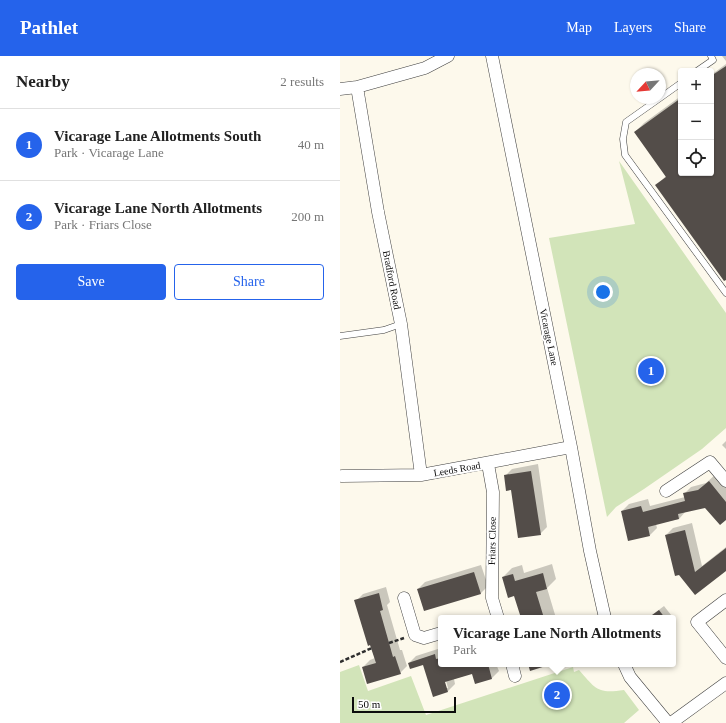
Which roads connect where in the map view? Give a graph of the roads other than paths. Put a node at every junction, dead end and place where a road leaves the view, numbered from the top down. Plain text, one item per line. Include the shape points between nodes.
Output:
1 (448, 56) edge
2 (492, 56) edge
3 (711, 56) edge
4 (701, 68) edge
5 (678, 85) edge
6 (356, 87) junction
7 (340, 89) edge
8 (666, 94) edge
9 (652, 104) edge
10 (726, 293) edge
11 (401, 324) junction
12 (340, 336) edge
13 (571, 447) junction
14 (488, 464) junction
15 (421, 475) junction
16 (342, 476) dead end
17 (726, 481) edge
18 (666, 491) dead end
19 (404, 598) dead end
20 (726, 600) edge
21 (495, 615) edge
22 (604, 615) edge
23 (438, 634) edge
24 (726, 658) edge
25 (625, 667) edge
26 (726, 683) edge
27 (668, 723) edge
28 (671, 723) edge

1 - 6 street via 425,68
2 - 13 street, Vicarage Lane
3 - 4 lane via 713,60
5 - 8 lane
6 - 7 street
6 - 11 street, Bradford Road
9 - 10 lane via 626,122 623,139 625,154
11 - 12 lane via 384,330
11 - 15 street, Bradford Road
13 - 14 street, Leeds Road
13 - 22 street, Vicarage Lane
14 - 15 street, Leeds Road
14 - 21 street, Friars Close via 493,492 491,578
15 - 16 street, Leeds Road
17 - 18 street via 710,462
19 - 23 street via 415,635 424,638
20 - 24 street via 697,622
25 - 27 street via 630,677
26 - 28 street

